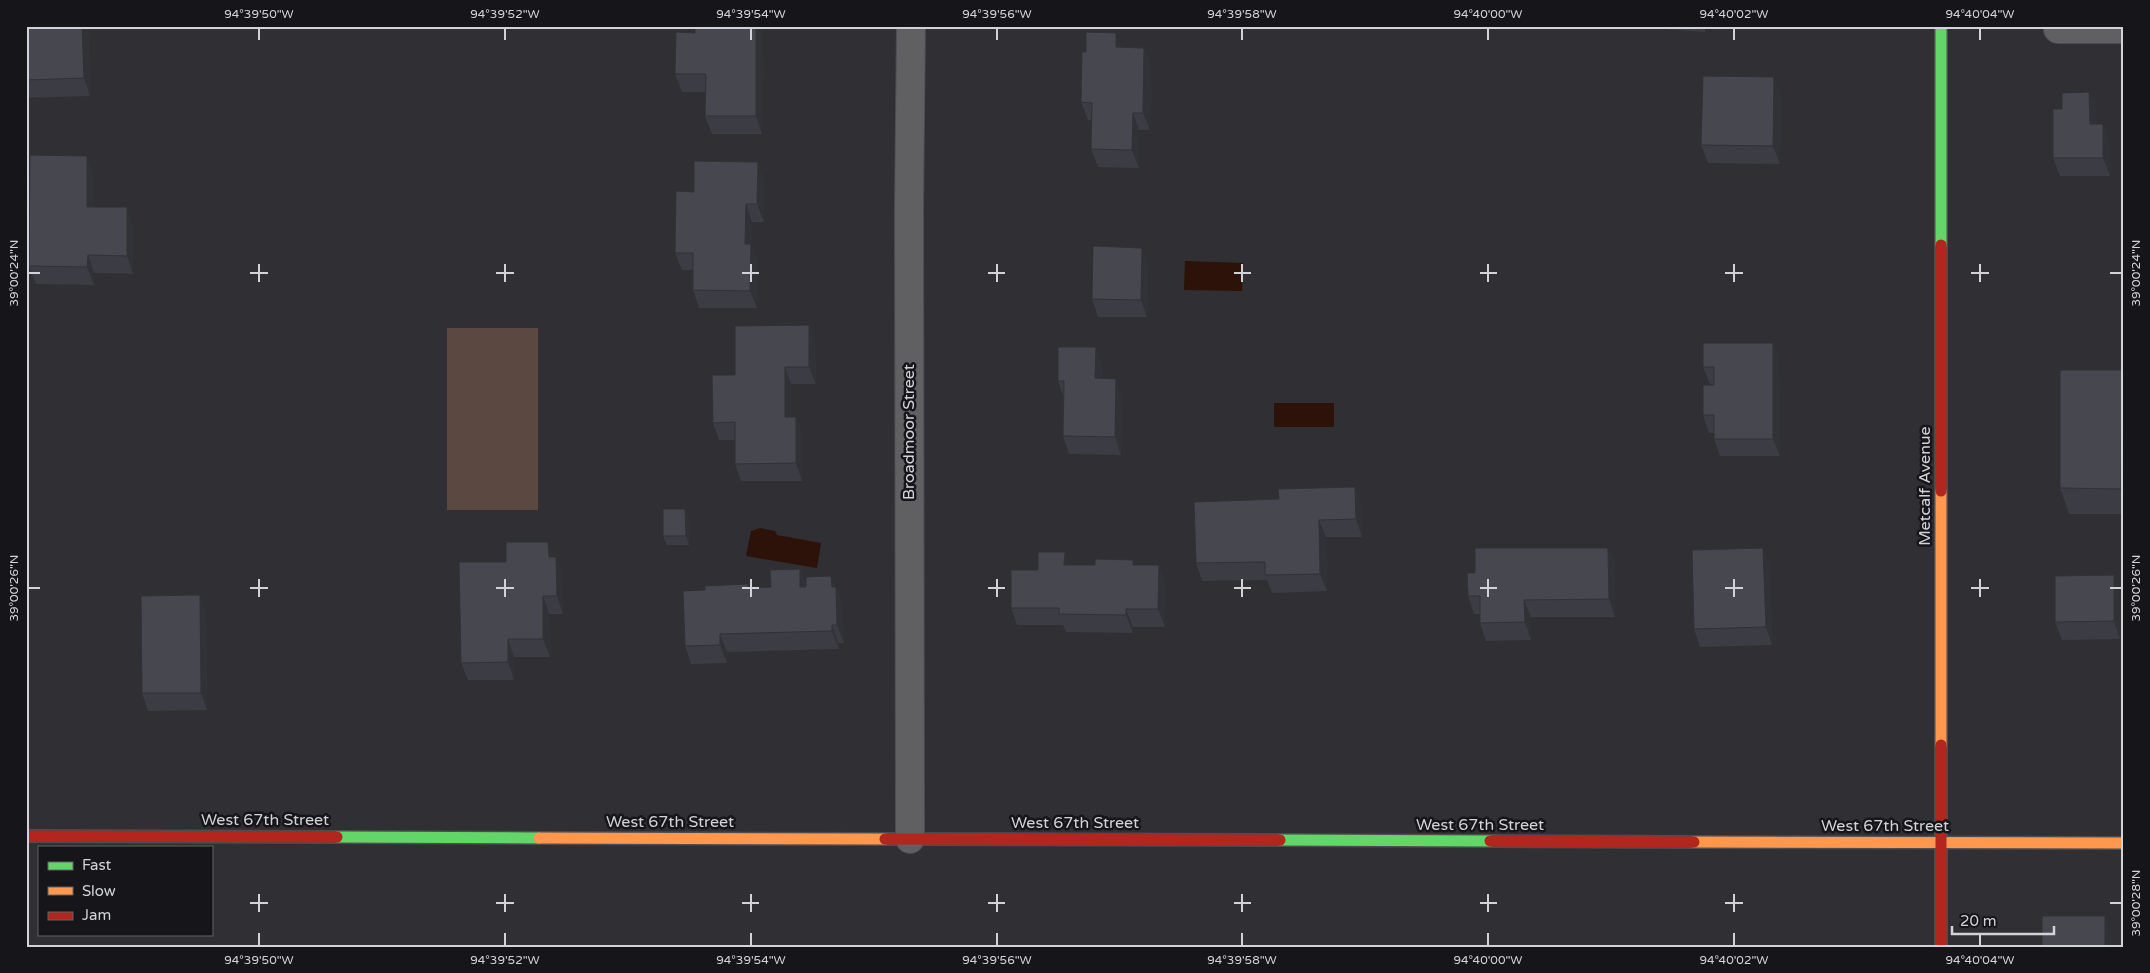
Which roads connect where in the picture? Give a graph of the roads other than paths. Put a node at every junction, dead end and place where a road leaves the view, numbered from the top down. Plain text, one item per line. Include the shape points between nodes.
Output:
1 (911, 26) edge
2 (1941, 26) edge
3 (2058, 29) dead end
4 (2124, 29) edge
5 (26, 836) edge
6 (910, 839) junction
7 (1941, 842) junction
8 (2124, 843) edge
9 (1941, 947) edge

1 - 6 street, Broadmoor Street
2 - 7 street, Metcalf Avenue
3 - 4 street
5 - 6 street, West 67th Street
6 - 7 street, West 67th Street
7 - 8 street, West 67th Street
7 - 9 street, Metcalf Avenue

